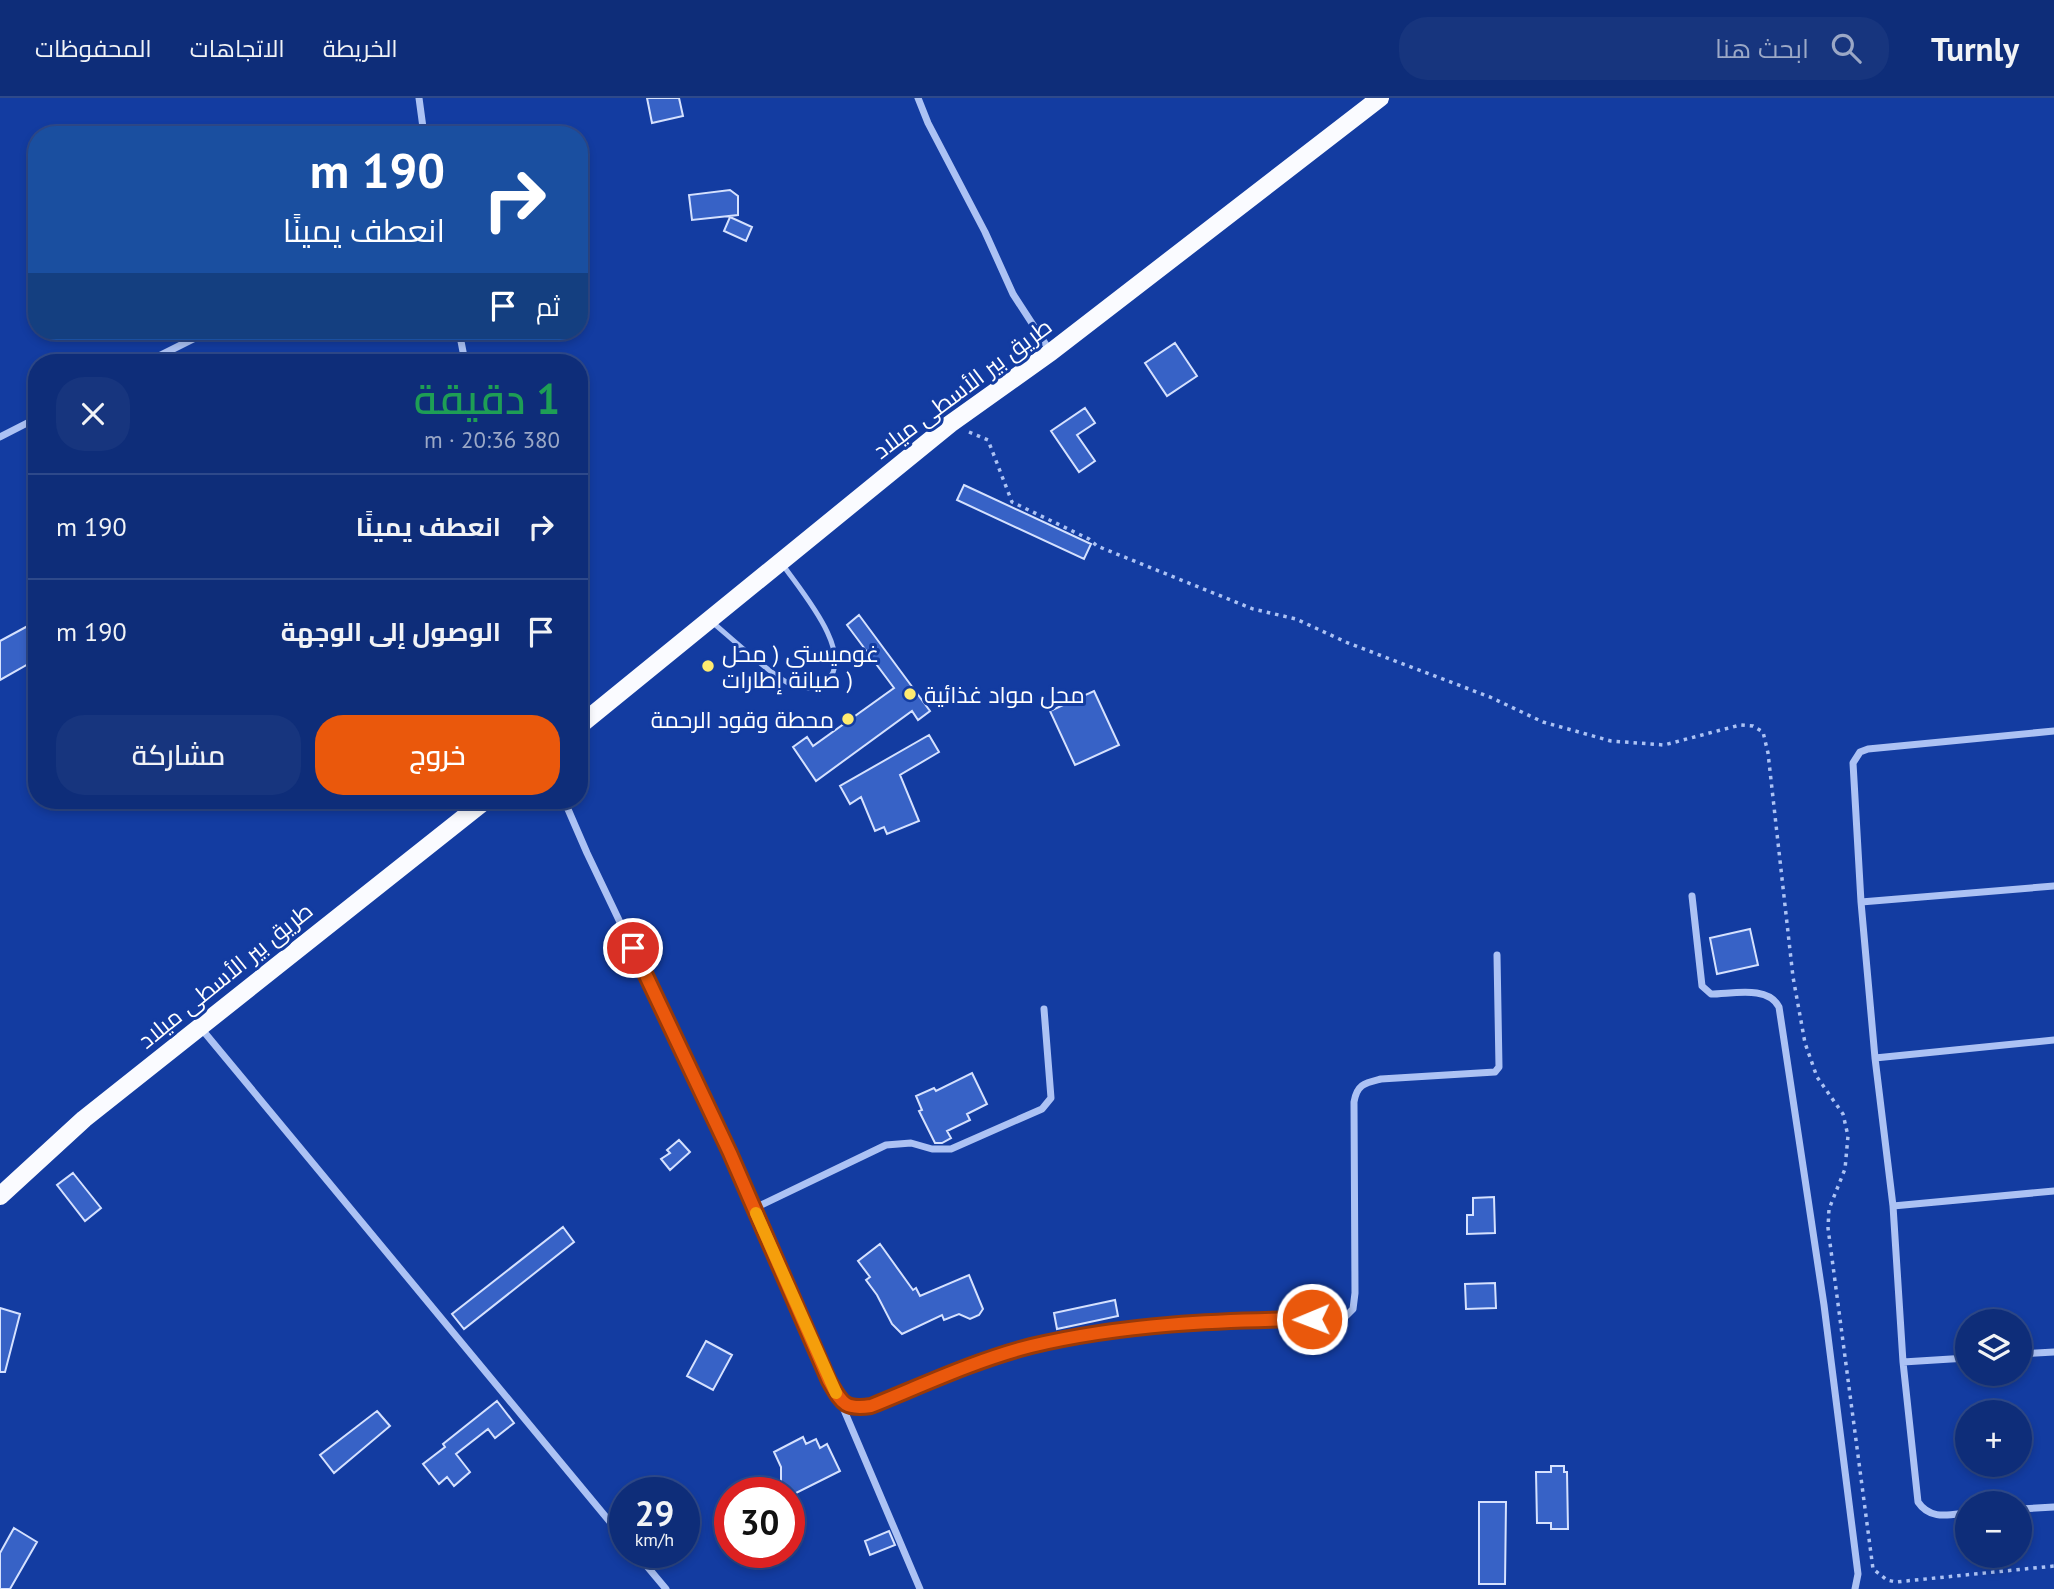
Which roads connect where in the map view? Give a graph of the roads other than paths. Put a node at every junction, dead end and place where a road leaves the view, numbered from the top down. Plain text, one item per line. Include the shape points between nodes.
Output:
1 (419, 98) edge
2 (918, 98) edge
3 (1380, 98) edge
4 (423, 126) edge
5 (191, 340) edge
6 (1051, 352) junction
7 (163, 354) edge
8 (28, 423) edge
9 (0, 437) edge
10 (781, 561) junction
11 (709, 620) junction
12 (588, 719) edge
13 (2054, 731) edge
14 (475, 809) edge
15 (568, 809) edge
16 (2054, 886) edge
17 (1692, 896) dead end
18 (1861, 902) junction
19 (1497, 955) dead end
20 (1044, 1009) dead end
21 (199, 1027) junction
22 (2054, 1040) edge
23 (1875, 1058) junction
24 (2054, 1191) edge
25 (0, 1196) edge
26 (1893, 1206) junction
27 (755, 1208) junction
28 (2054, 1352) edge
29 (2032, 1353) edge
30 (1955, 1359) edge
31 (1903, 1362) junction
32 (841, 1402) junction
33 (2054, 1507) edge
34 (2032, 1508) edge
35 (1955, 1514) edge
36 (609, 1521) edge
37 (648, 1568) edge
38 (666, 1589) edge
39 (920, 1589) edge
40 (1855, 1589) edge

1 - 4 street
2 - 6 street via 1013,295
3 - 6 main road, طريق بير الأسطى ميلاد
5 - 7 street
6 - 10 main road, طريق بير الأسطى ميلاد via 950,424
8 - 9 street
10 - 11 main road, طريق بير الأسطى ميلاد
10 - 11 lane via 831,637 836,669 826,682 811,689 796,687
11 - 12 main road, طريق بير الأسطى ميلاد
13 - 18 street via 1860,752 1852,769
14 - 21 main road, طريق بير الأسطى ميلاد
15 - 27 street
16 - 18 street
17 - 40 street via 1702,986 1711,994 1762,993 1775,999 1779,1007 1824,1305 1858,1574
18 - 23 street
19 - 32 street via 1499,1067 1495,1072 1381,1079 1356,1091 1355,1293 1353,1309 1346,1316 1119,1329 986,1359 871,1406 854,1409
20 - 27 street via 1051,1098 1042,1109 951,1149 911,1143 886,1145
21 - 25 main road, طريق بير الأسطى ميلاد via 84,1119
21 - 36 street
22 - 23 street
23 - 26 street
24 - 26 street
26 - 31 street
27 - 32 street
28 - 29 street
30 - 31 street
31 - 35 street via 1918,1502 1931,1514
32 - 39 street
33 - 34 street
37 - 38 street

